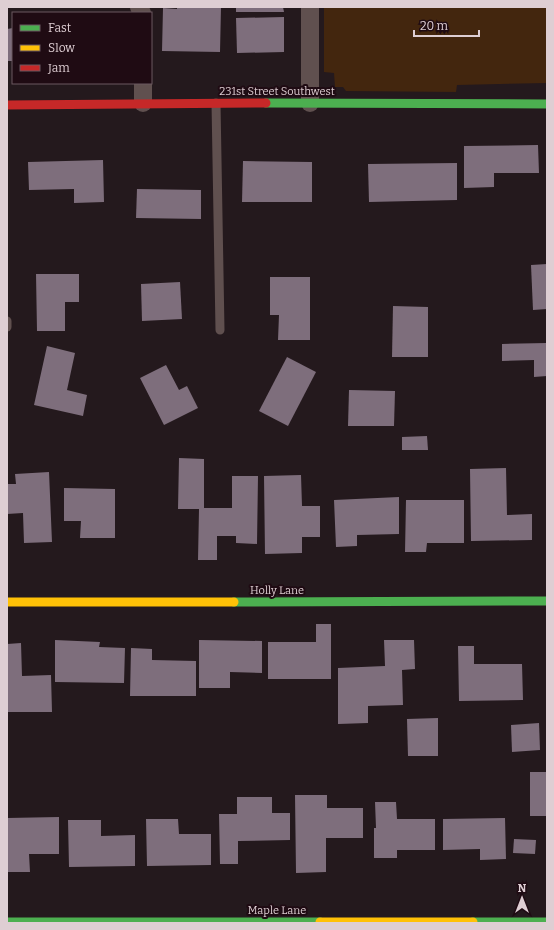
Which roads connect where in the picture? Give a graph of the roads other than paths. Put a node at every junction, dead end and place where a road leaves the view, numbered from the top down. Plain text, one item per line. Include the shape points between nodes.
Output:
1 (310, 7) edge
2 (143, 84) edge
3 (216, 103) junction
4 (310, 103) junction
5 (143, 104) junction
6 (547, 104) edge
7 (7, 105) edge
8 (7, 321) edge
9 (7, 327) edge
10 (220, 330) dead end
11 (547, 601) edge
12 (7, 602) edge
13 (7, 922) edge
14 (547, 922) edge

1 - 4 street
2 - 5 street
3 - 4 street, 231st Street Southwest
3 - 5 street, 231st Street Southwest
3 - 10 lane
4 - 6 street, 231st Street Southwest
5 - 7 street, 231st Street Southwest
8 - 9 lane
11 - 12 street, Holly Lane
13 - 14 street, Maple Lane

